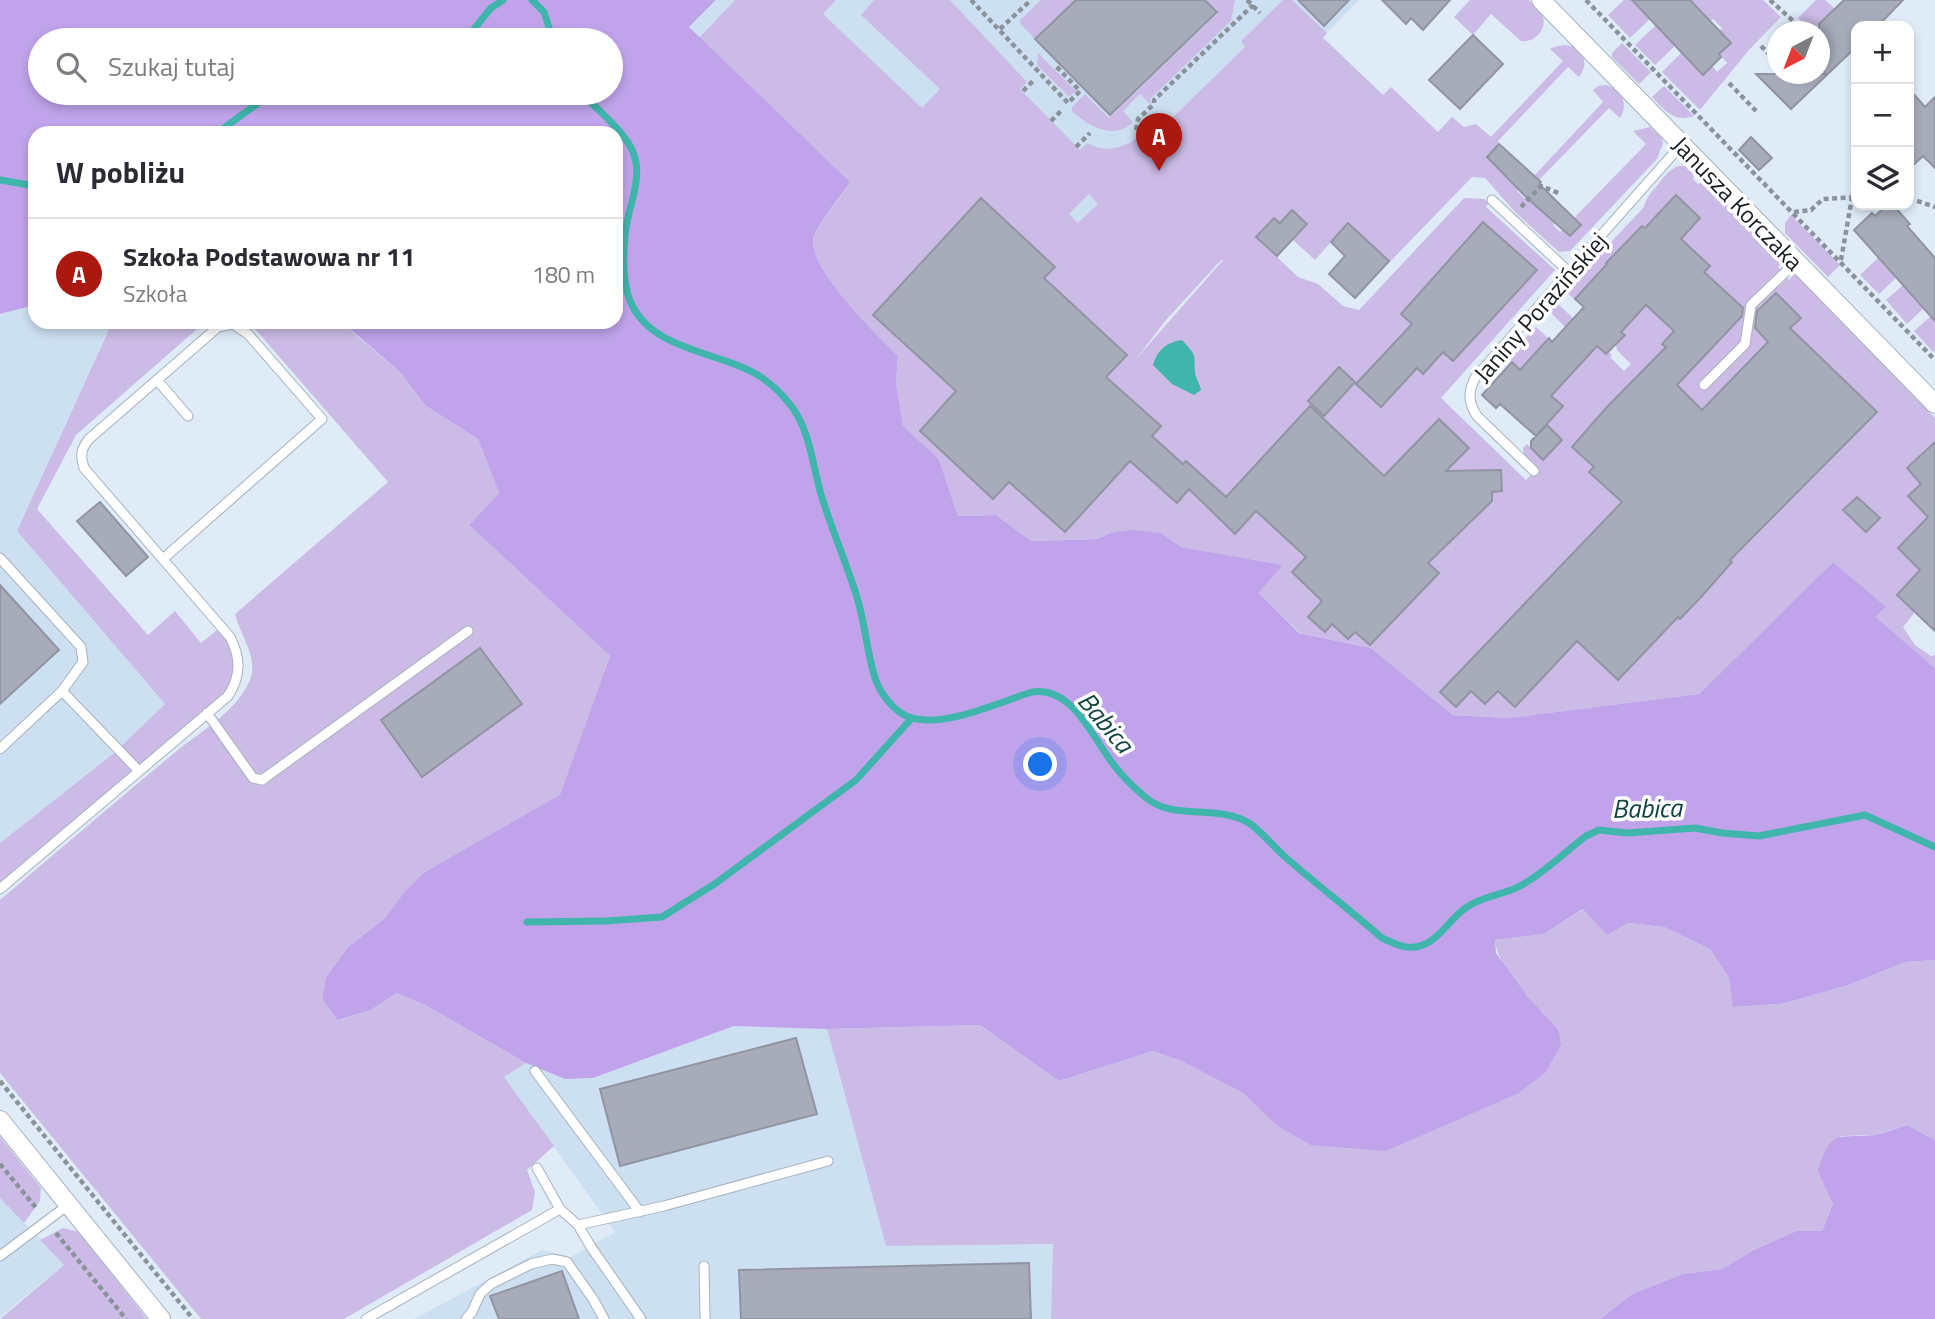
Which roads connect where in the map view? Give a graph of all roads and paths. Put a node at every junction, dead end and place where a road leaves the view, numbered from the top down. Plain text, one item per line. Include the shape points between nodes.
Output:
1 (971, 0) edge
2 (1031, 0) edge
3 (1247, 0) edge
4 (1541, 0) edge
5 (1587, 0) edge
6 (1770, 0) edge
7 (1252, 5) junction
8 (1260, 13) dead end
9 (1793, 21) edge
10 (1000, 29) junction
11 (1761, 47) dead end
12 (1767, 52) edge
13 (1055, 65) dead end
14 (1035, 79) dead end
15 (1730, 83) dead end
16 (1023, 91) dead end
17 (1063, 109) dead end
18 (1757, 112) dead end
19 (1051, 121) dead end
20 (1136, 130) dead end
21 (1090, 133) dead end
22 (1681, 145) junction
23 (1076, 147) dead end
24 (1561, 194) dead end
25 (1851, 197) edge
26 (1492, 200) dead end
27 (1914, 200) edge
28 (1935, 207) edge
29 (1851, 210) edge
30 (1793, 212) junction
31 (1510, 217) junction
32 (1840, 261) junction
33 (1796, 262) junction
34 (1569, 272) junction
35 (216, 329) edge
36 (240, 329) edge
37 (1935, 360) edge
38 (157, 380) junction
39 (1704, 385) dead end
40 (1935, 404) edge
41 (188, 416) dead end
42 (1534, 471) dead end
43 (0, 558) edge
44 (164, 558) junction
45 (468, 631) dead end
46 (62, 691) junction
47 (207, 713) junction
48 (0, 749) edge
49 (139, 771) junction
50 (0, 889) edge
51 (535, 1071) dead end
52 (0, 1081) edge
53 (0, 1120) edge
54 (828, 1161) dead end
55 (0, 1164) edge
56 (537, 1168) dead end
57 (68, 1205) junction
58 (560, 1209) junction
59 (640, 1212) junction
60 (46, 1221) junction
61 (578, 1225) junction
62 (0, 1256) edge
63 (704, 1266) dead end
64 (126, 1319) edge
65 (161, 1319) edge
66 (193, 1319) edge
67 (366, 1319) edge
68 (466, 1319) edge
69 (604, 1319) edge
70 (641, 1319) edge
71 (705, 1319) edge

1 - 10 path
2 - 10 path
3 - 7 path
4 - 22 street, Janusza Korczaka
5 - 30 path
6 - 9 path
7 - 8 path
7 - 20 path via 1154,100 1138,119
10 - 13 path via 1068,103 1080,91
11 - 12 path
14 - 16 path
15 - 18 path
17 - 19 path
21 - 23 path
22 - 33 street, Janusza Korczaka
22 - 34 lane, Janiny Porazińskiej
24 - 31 path via 1541,186
25 - 30 path via 1824,199 1811,210
26 - 31 lane
27 - 28 path
29 - 32 path
30 - 32 path
31 - 34 lane
32 - 37 path
33 - 39 lane via 1751,305 1745,344
33 - 40 street, Janusza Korczaka
34 - 42 lane, Janiny Porazińskiej via 1475,378 1469,395 1477,416
35 - 38 lane
36 - 44 lane via 322,419
38 - 41 lane
38 - 44 lane via 89,439 81,457 84,468
43 - 46 lane via 81,647 83,662
44 - 47 lane via 236,649 235,685
45 - 47 lane via 262,780 253,778
46 - 48 lane
46 - 49 lane
47 - 49 lane
49 - 50 lane
51 - 59 lane
52 - 66 path
53 - 57 street
54 - 59 lane
55 - 60 path
56 - 58 lane
57 - 60 lane
57 - 65 street
58 - 61 lane
58 - 67 lane
59 - 61 lane
60 - 62 lane
60 - 64 path
61 - 70 lane
63 - 71 lane
68 - 69 lane via 485,1288 531,1264 552,1259 567,1262

